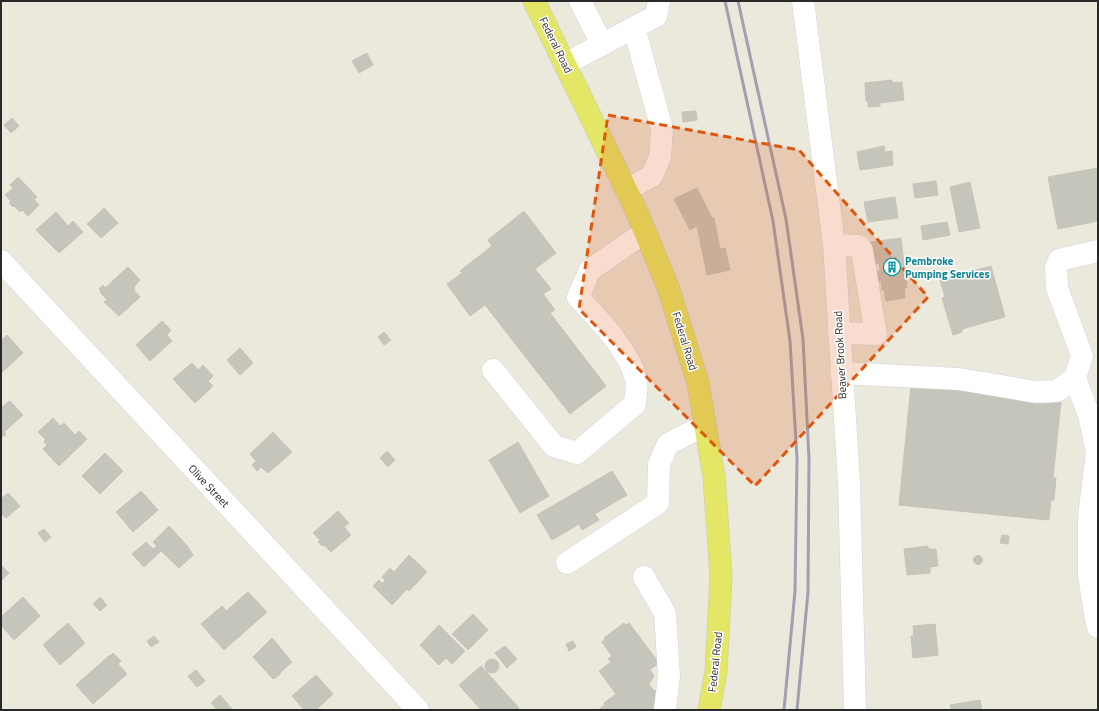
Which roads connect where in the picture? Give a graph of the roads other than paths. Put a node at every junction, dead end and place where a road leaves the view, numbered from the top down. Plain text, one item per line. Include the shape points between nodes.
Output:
1 (534, 1) edge
2 (580, 1) edge
3 (659, 1) edge
4 (803, 1) edge
5 (634, 28) junction
6 (602, 44) junction
7 (565, 64) junction
8 (626, 190) junction
9 (645, 232) junction
10 (834, 245) junction
11 (1098, 251) edge
12 (1, 261) edge
13 (839, 334) junction
14 (493, 370) dead end
15 (841, 373) junction
16 (1076, 378) junction
17 (705, 425) junction
18 (567, 563) dead end
19 (644, 577) dead end
20 (1098, 626) edge
21 (418, 710) edge
22 (665, 710) edge
23 (709, 710) edge
24 (855, 710) edge

1 - 7 main road, Federal Road
2 - 6 street
3 - 5 street via 656,16
4 - 10 street, Beaver Brook Road
5 - 6 street
5 - 8 street via 662,129 660,157 652,176
6 - 7 street
7 - 8 main road, Federal Road
8 - 9 main road, Federal Road
9 - 14 street via 590,270 578,298 602,323 629,360 637,381 635,404 577,453 554,446
9 - 17 main road, Federal Road via 668,287 698,384
10 - 13 street, Beaver Brook Road
10 - 13 street via 859,246 862,251 876,334
11 - 16 street via 1059,260 1056,268 1057,288 1082,356
12 - 21 street, Olive Street
13 - 15 street, Beaver Brook Road
15 - 16 street via 959,379 1036,392 1057,391
15 - 24 street, Beaver Brook Road via 849,481
16 - 20 street via 1089,414 1097,452 1089,516 1089,575
17 - 18 street via 668,444 659,464 658,503
17 - 23 main road, Federal Road via 714,477 721,576 716,672
19 - 22 street via 665,613 669,676

